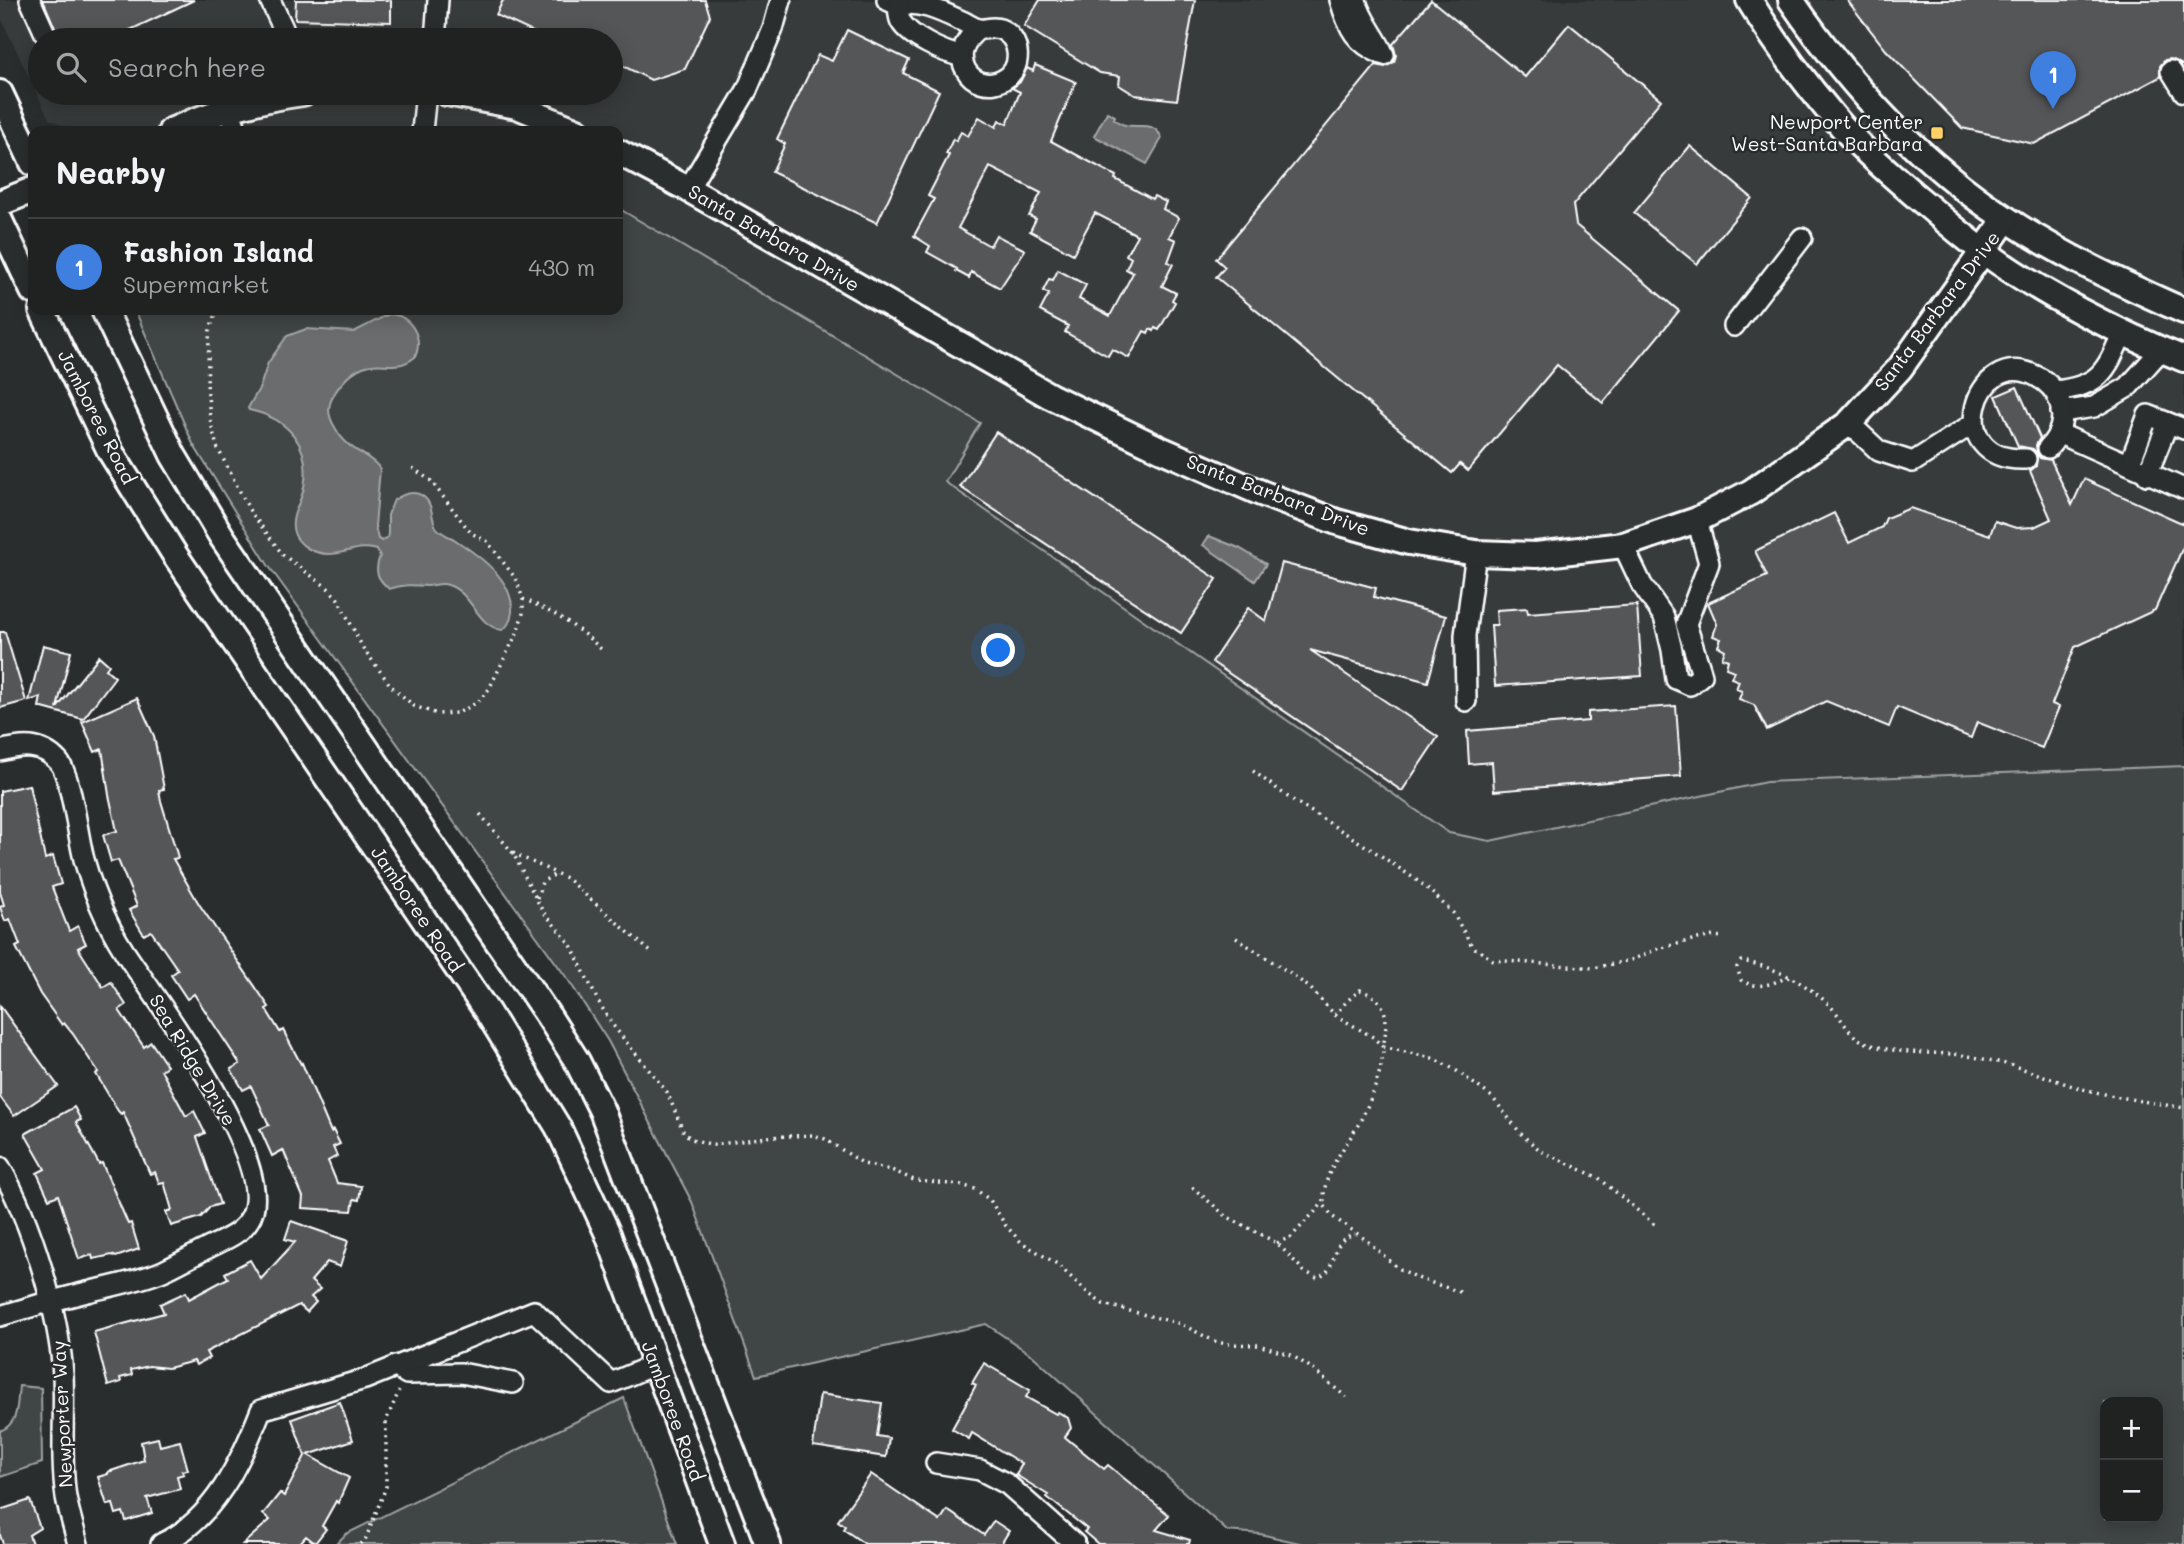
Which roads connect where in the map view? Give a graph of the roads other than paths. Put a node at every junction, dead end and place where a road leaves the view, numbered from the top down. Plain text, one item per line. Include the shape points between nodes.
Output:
1 (30, 0) edge
2 (270, 0) edge
3 (438, 0) edge
4 (781, 0) edge
5 (1340, 0) edge
6 (1356, 0) edge
7 (1749, 0) edge
8 (1791, 0) edge
9 (893, 2) edge
10 (43, 28) edge
11 (283, 28) edge
12 (436, 28) edge
13 (979, 29) junction
14 (961, 55) junction
15 (2171, 71) dead end
16 (2184, 92) edge
17 (0, 93) edge
18 (246, 105) edge
19 (425, 105) edge
20 (512, 105) edge
21 (227, 111) edge
22 (186, 126) edge
23 (423, 126) edge
24 (566, 126) edge
25 (28, 152) edge
26 (623, 155) edge
27 (688, 189) junction
28 (28, 192) edge
29 (0, 203) edge
30 (2006, 219) junction
31 (0, 222) edge
32 (1802, 238) dead end
33 (1983, 251) junction
34 (28, 281) edge
35 (2184, 312) edge
36 (44, 315) edge
37 (106, 315) edge
38 (1734, 326) dead end
39 (2123, 332) junction
40 (2173, 354) edge
41 (2055, 391) junction
42 (2061, 412) junction
43 (1849, 423) junction
44 (1974, 423) junction
45 (2176, 426) edge
46 (2133, 455) dead end
47 (2026, 459) dead end
48 (2147, 475) junction
49 (2184, 489) edge
50 (1697, 520) junction
51 (1623, 545) junction
52 (1476, 553) junction
53 (1466, 701) dead end
54 (0, 751) edge
55 (0, 1167) edge
56 (51, 1301) junction
57 (0, 1315) edge
58 (656, 1364) junction
59 (395, 1366) junction
60 (513, 1383) dead end
61 (936, 1463) dead end
62 (78, 1544) edge
63 (162, 1544) edge
64 (722, 1544) edge
65 (768, 1544) edge
66 (1075, 1544) edge

1 - 10 street
2 - 11 street
3 - 12 street
4 - 27 street via 747,90
5 - 6 street via 1348,26 1367,49 1384,55
7 - 33 main road via 1778,47 1834,118 1886,170
8 - 30 main road via 1872,106 1924,156
9 - 13 street via 921,4
9 - 14 street via 903,25 913,34
13 - 14 street via 969,35
13 - 14 street via 989,27 1009,34 1016,44 1016,66 1001,81 979,81 969,75
15 - 16 street
17 - 25 main road
18 - 21 main road
19 - 23 street
20 - 24 main road
21 - 22 main road
26 - 27 main road, Santa Barbara Drive
27 - 52 main road, Santa Barbara Drive via 1050,396 1160,449 1337,522 1409,542
28 - 29 main road
30 - 33 main road, Santa Barbara Drive
30 - 35 main road
31 - 34 main road
32 - 38 street
33 - 39 main road via 2019,276
33 - 43 main road, Santa Barbara Drive via 1900,368
36 - 58 main road, Jamboree Road via 110,451 175,555 480,1001 558,1128 608,1234
37 - 65 main road, Jamboree Road via 173,455 222,537 577,1061 602,1111
39 - 40 main road
39 - 41 street via 2108,368 2081,388
40 - 42 street via 2094,407
41 - 42 street
41 - 44 street via 2031,373 2001,374 1979,394 1973,408
42 - 48 street via 2053,440
43 - 44 street via 1879,451 1913,462
43 - 50 main road, Santa Barbara Drive via 1751,492
44 - 47 street via 1978,437 1998,456
45 - 46 street via 2148,415
45 - 48 street
48 - 49 street
50 - 51 main road, Santa Barbara Drive
50 - 51 street via 1709,563 1686,624 1702,675 1689,685 1676,679 1664,617
51 - 52 main road, Santa Barbara Drive via 1536,555
52 - 53 street via 1465,635
54 - 56 street, Sea Ridge Drive via 24,745 43,749 61,763 84,862 106,920 201,1066 239,1138 254,1177 257,1203 249,1220 234,1234 163,1271
55 - 56 street, Newporter Way via 21,1210
56 - 57 street
56 - 62 street, Newporter Way via 63,1375 66,1496
58 - 59 street via 611,1383 534,1311
58 - 64 main road, Jamboree Road
59 - 60 street via 407,1374 461,1373
59 - 63 street via 261,1410 245,1452 226,1483 203,1514
61 - 66 street via 980,1471 1006,1484

